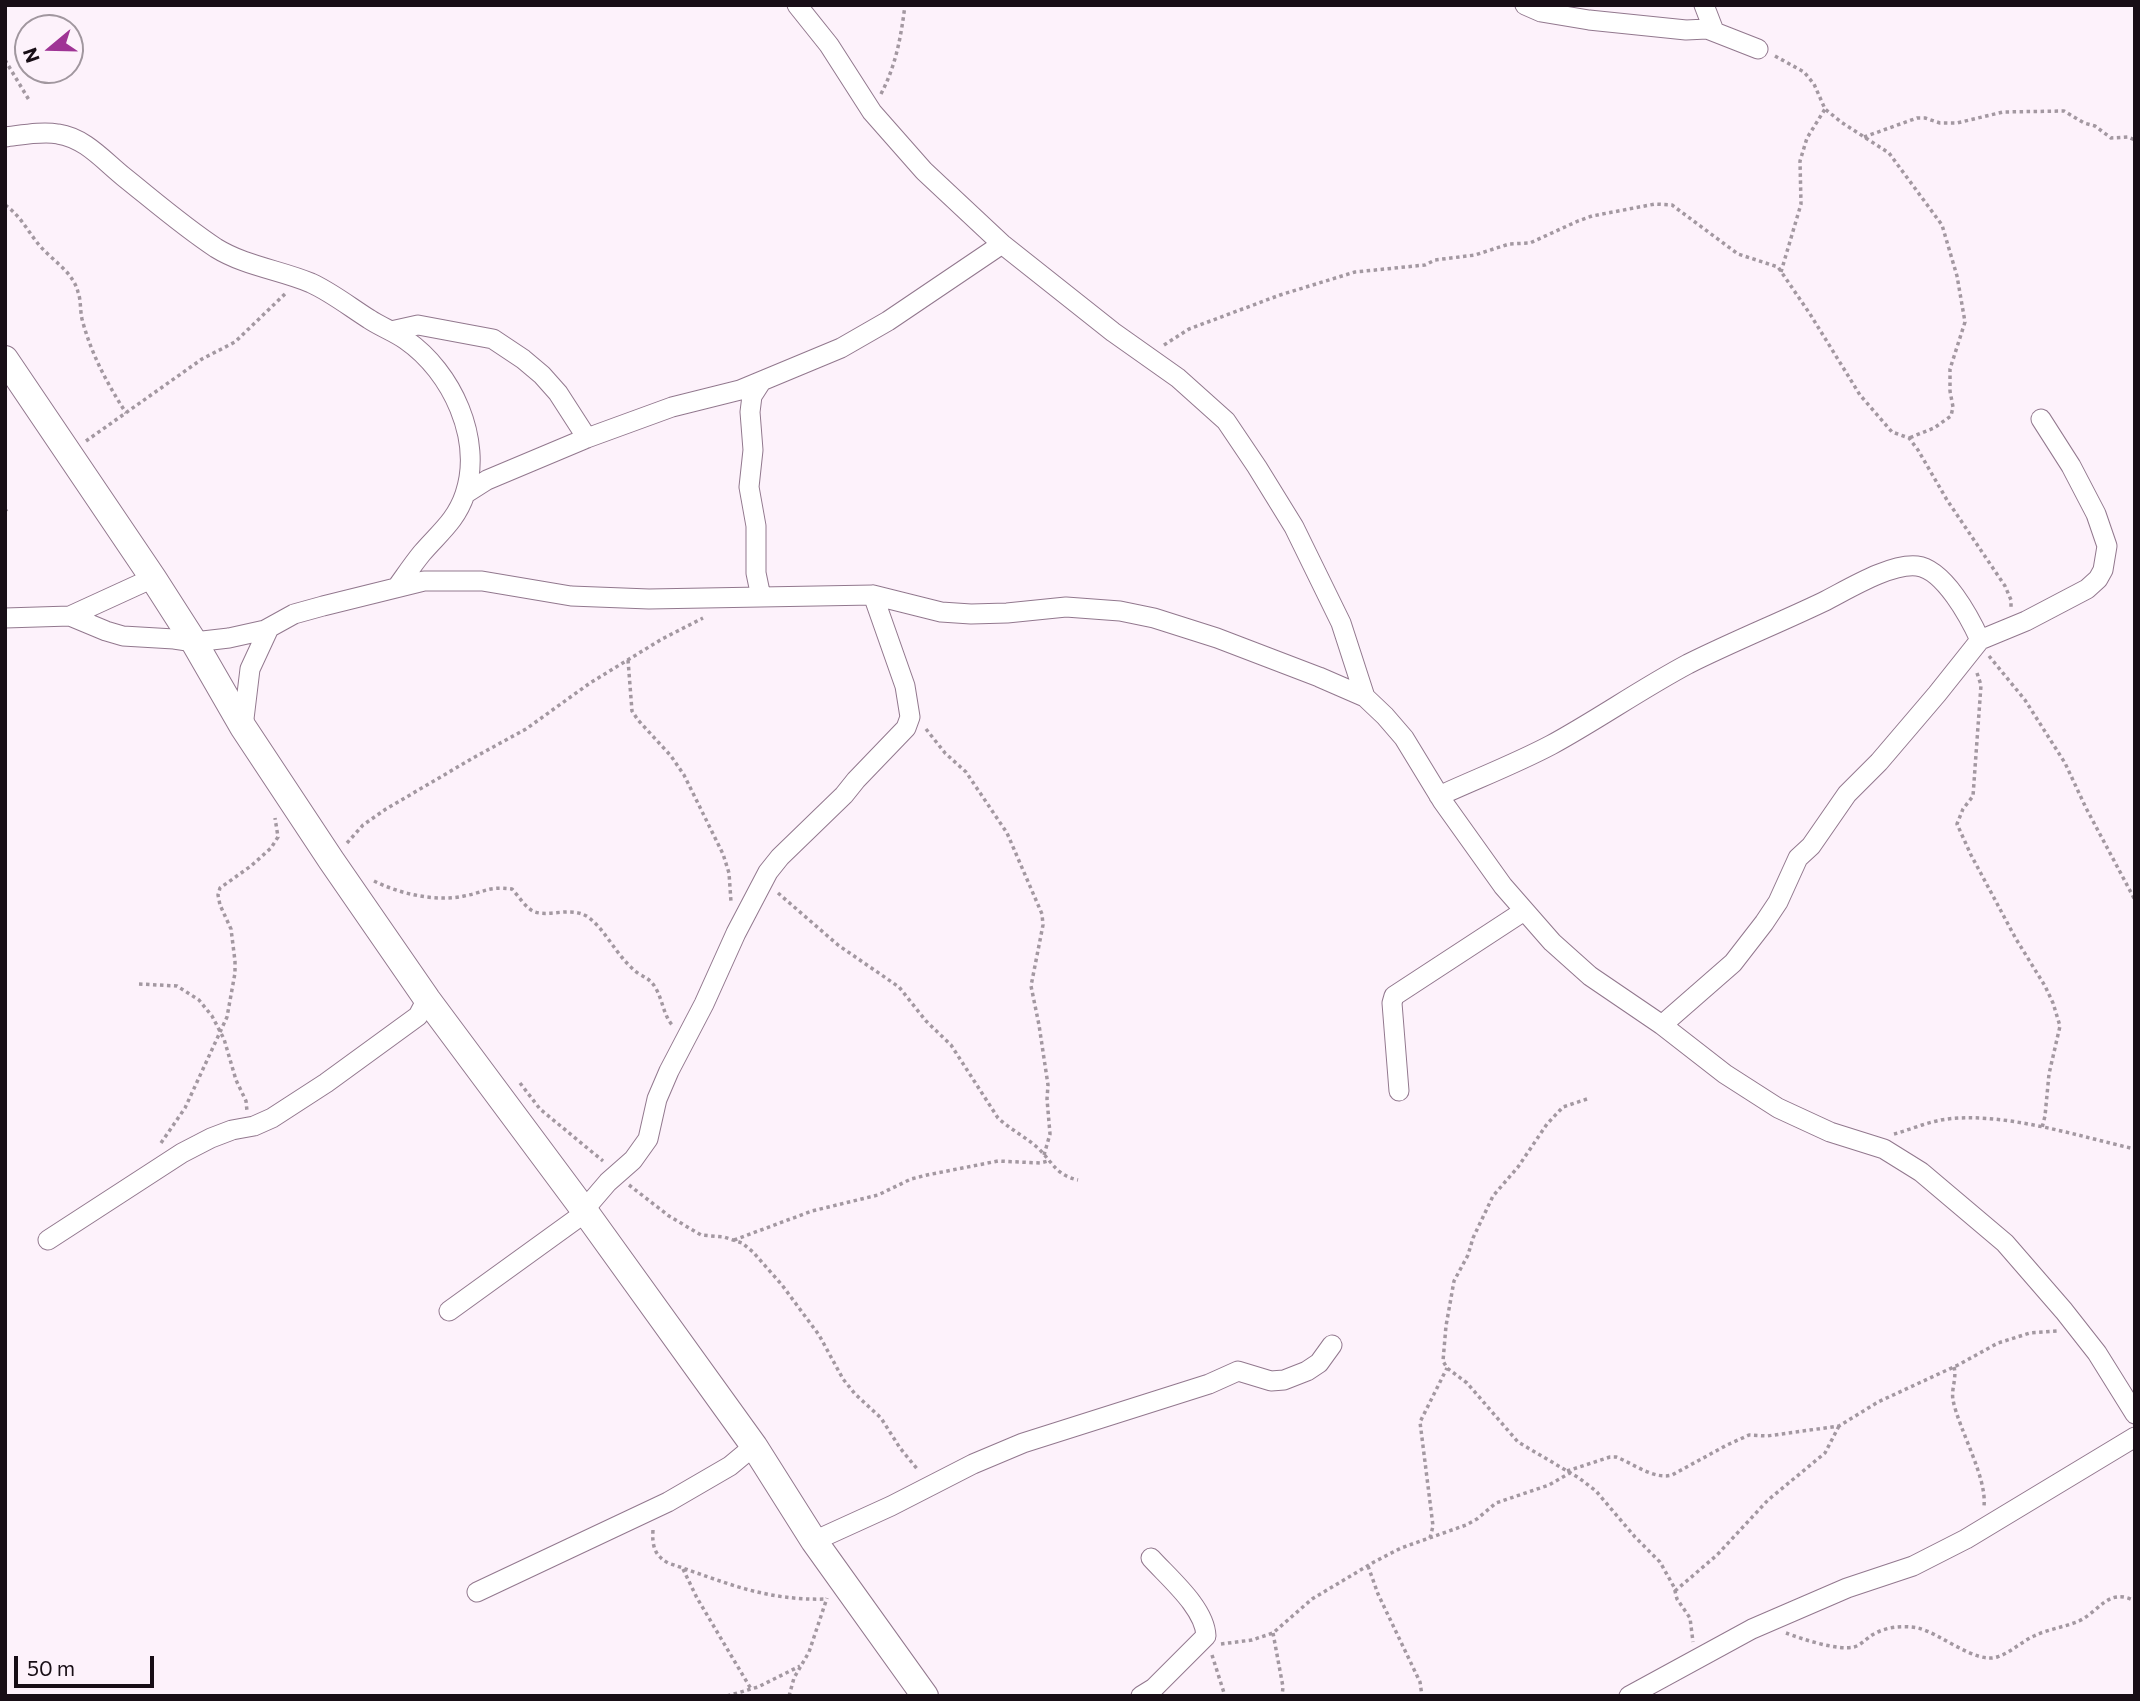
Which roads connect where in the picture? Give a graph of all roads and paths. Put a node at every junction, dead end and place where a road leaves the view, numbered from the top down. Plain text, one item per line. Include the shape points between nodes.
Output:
1 (797, 5) edge
2 (905, 5) edge
3 (1525, 5) edge
4 (1704, 5) edge
5 (1714, 31) junction
6 (1758, 49) joint
7 (5, 60) edge
8 (29, 100) dead end
9 (1825, 109) junction
10 (872, 112) junction
11 (5, 137) edge
12 (1863, 137) junction
13 (2135, 140) edge
14 (5, 205) edge
15 (1002, 244) junction
16 (1781, 272) junction
17 (299, 279) junction
18 (391, 331) junction
19 (1150, 358) junction
20 (5, 359) edge
21 (761, 382) junction
22 (125, 413) junction
23 (2041, 419) dead end
24 (587, 438) junction
25 (1909, 438) junction
26 (71, 454) junction
27 (465, 494) junction
28 (153, 578) junction
29 (397, 587) junction
30 (873, 595) junction
31 (761, 597) junction
32 (707, 615) dead end
33 (70, 616) junction
34 (5, 618) edge
35 (269, 628) junction
36 (2004, 631) junction
37 (194, 642) junction
38 (1976, 646) junction
39 (628, 660) junction
40 (1365, 697) junction
41 (909, 705) junction
42 (243, 727) junction
43 (1439, 796) junction
44 (274, 816) dead end
45 (331, 860) junction
46 (765, 879) junction
47 (372, 880) dead end
48 (2135, 900) edge
49 (1524, 911) junction
50 (733, 939) junction
51 (139, 984) dead end
52 (427, 999) junction
53 (1662, 1025) junction
54 (220, 1034) junction
55 (683, 1041) junction
56 (517, 1080) dead end
57 (1399, 1091) dead end
58 (1587, 1099) dead end
59 (250, 1127) junction
60 (2042, 1128) junction
61 (1864, 1143) junction
62 (158, 1149) dead end
63 (2135, 1149) edge
64 (1044, 1156) junction
65 (1048, 1161) junction
66 (617, 1174) junction
67 (1078, 1180) dead end
68 (585, 1211) junction
69 (48, 1240) dead end
70 (734, 1240) junction
71 (449, 1311) dead end
72 (2078, 1328) junction
73 (1332, 1345) dead end
74 (1954, 1367) junction
75 (1447, 1368) junction
76 (2135, 1414) edge
77 (1839, 1426) junction
78 (2135, 1437) edge
79 (754, 1446) junction
80 (1569, 1472) junction
81 (931, 1485) junction
82 (655, 1508) junction
83 (1981, 1529) junction
84 (1430, 1538) junction
85 (814, 1541) junction
86 (1151, 1558) dead end
87 (1368, 1566) junction
88 (683, 1569) junction
89 (1675, 1591) junction
90 (477, 1592) dead end
91 (2135, 1601) edge
92 (1762, 1625) junction
93 (1273, 1633) junction
94 (1202, 1647) junction
95 (1698, 1657) junction
96 (802, 1665) junction
97 (751, 1689) junction
98 (727, 1696) edge
99 (789, 1696) edge
100 (925, 1696) edge
101 (1141, 1696) edge
102 (1225, 1696) edge
103 (1282, 1696) edge
104 (1422, 1696) edge
105 (1629, 1696) edge

1 - 10 street
2 - 10 path via 893,71
3 - 5 street via 1589,20
4 - 5 street
5 - 6 street
6 - 9 path via 1804,72
7 - 8 path
9 - 12 path
9 - 16 path via 1807,138 1800,161 1801,204
10 - 15 street via 924,171
11 - 17 street via 57,134 80,141 218,249
12 - 13 path via 1917,118 1957,123 2003,112 2064,111 2111,138
12 - 25 path via 1889,153 1942,225 1962,299 1965,322 1950,369 1951,416
14 - 22 path via 70,276 93,355
15 - 19 street
15 - 21 street via 841,348
16 - 19 path via 1738,254 1672,205 1655,204 1578,221 1530,243 1508,244 1412,268 1356,272 1280,295 1189,329
16 - 25 path via 1860,395 1892,432
17 - 18 street
17 - 22 path via 235,342 202,359
18 - 24 street via 418,325 493,339 542,375
18 - 27 street via 432,364 454,399 471,451
19 - 40 street via 1226,421 1257,467 1294,527 1341,623
20 - 26 street
21 - 24 street
21 - 31 street via 752,396 750,412 753,450 748,487
22 - 26 path
23 - 36 street via 2096,514 2106,554 2098,579 2087,589
24 - 27 street via 487,480
25 - 36 path via 2005,586 2011,608
26 - 28 street
27 - 29 street via 456,515
28 - 33 street
28 - 37 street
29 - 31 street via 424,581 482,580 571,596
29 - 35 street via 294,614
30 - 31 street
30 - 40 street via 941,612 1007,613 1066,607 1131,613 1217,638
30 - 41 street
32 - 39 path
33 - 34 street
33 - 37 street via 123,636
35 - 37 street
35 - 42 street via 250,669
36 - 38 street
37 - 42 street
38 - 43 street via 1968,615 1928,569 1908,566 1887,571 1687,665 1548,747
38 - 48 path via 2025,700 2065,763
38 - 53 street via 1847,794 1798,858 1764,923 1733,963
38 - 60 path via 1981,685 1973,796 1957,824 2045,986 2060,1026
39 - 45 path via 526,729 363,825
39 - 50 path via 632,711 684,775 723,854 729,873
40 - 43 street via 1404,738
41 - 46 street via 910,717 900,736 779,856
41 - 64 path via 945,754 966,772 1007,834 1042,914 1031,986 1048,1085 1050,1133
42 - 45 street
43 - 49 street
44 - 54 path via 278,837 271,848 220,888 218,895 231,929 235,961
45 - 52 street
46 - 50 street
46 - 64 path via 838,945 899,987 951,1045 998,1118
47 - 55 path via 440,898 495,887 512,889 536,912 586,915 629,965 649,979
49 - 53 street via 1590,976
49 - 57 street via 1394,996
50 - 55 street
51 - 54 path via 177,986 186,991 212,1016
52 - 59 street via 418,1016 326,1083
52 - 68 street
53 - 61 street via 1778,1108
54 - 59 path via 246,1101
54 - 62 path via 185,1108
55 - 66 street via 657,1099 648,1139
56 - 66 path via 540,1109
58 - 75 path via 1563,1107 1493,1196 1450,1293 1442,1354
59 - 69 street via 211,1138 182,1153
60 - 61 path via 1970,1118 1941,1121
60 - 63 path
61 - 72 street via 1884,1149 1921,1172 1969,1211 2004,1243
64 - 65 path
65 - 67 path via 1060,1173
65 - 70 path via 998,1161 911,1179 878,1195 812,1211
66 - 68 street
66 - 70 path via 701,1235
68 - 71 street
68 - 79 street
70 - 81 path via 753,1252 782,1285 819,1335 843,1379 881,1418
72 - 74 path via 2015,1338
72 - 76 street
73 - 81 street via 1319,1363 1284,1380 1238,1371 1023,1443
74 - 77 path via 1878,1402
74 - 83 path via 1952,1398 1985,1497
75 - 80 path via 1518,1441
75 - 84 path via 1420,1422 1433,1526
77 - 80 path via 1749,1435 1666,1477 1616,1457
77 - 89 path via 1825,1454 1768,1500 1717,1555
78 - 83 street
79 - 82 street via 730,1466
79 - 85 street
80 - 84 path
80 - 89 path via 1596,1491 1660,1562
81 - 85 street
82 - 88 path via 654,1550 660,1559
82 - 90 street
83 - 92 street via 1913,1566 1847,1588
84 - 87 path
85 - 100 street
86 - 94 street via 1205,1625
87 - 93 path via 1311,1599
87 - 104 path via 1420,1682
88 - 96 path via 769,1596 827,1598
88 - 97 path
89 - 95 path via 1690,1618
91 - 92 path via 2126,1597 2104,1601 2083,1619 2038,1634 1993,1658 1916,1628 1884,1628 1848,1647 1810,1642
92 - 95 street
93 - 94 path
93 - 103 path
94 - 101 street
94 - 102 path
95 - 105 street
96 - 97 path
96 - 99 path
97 - 98 path

